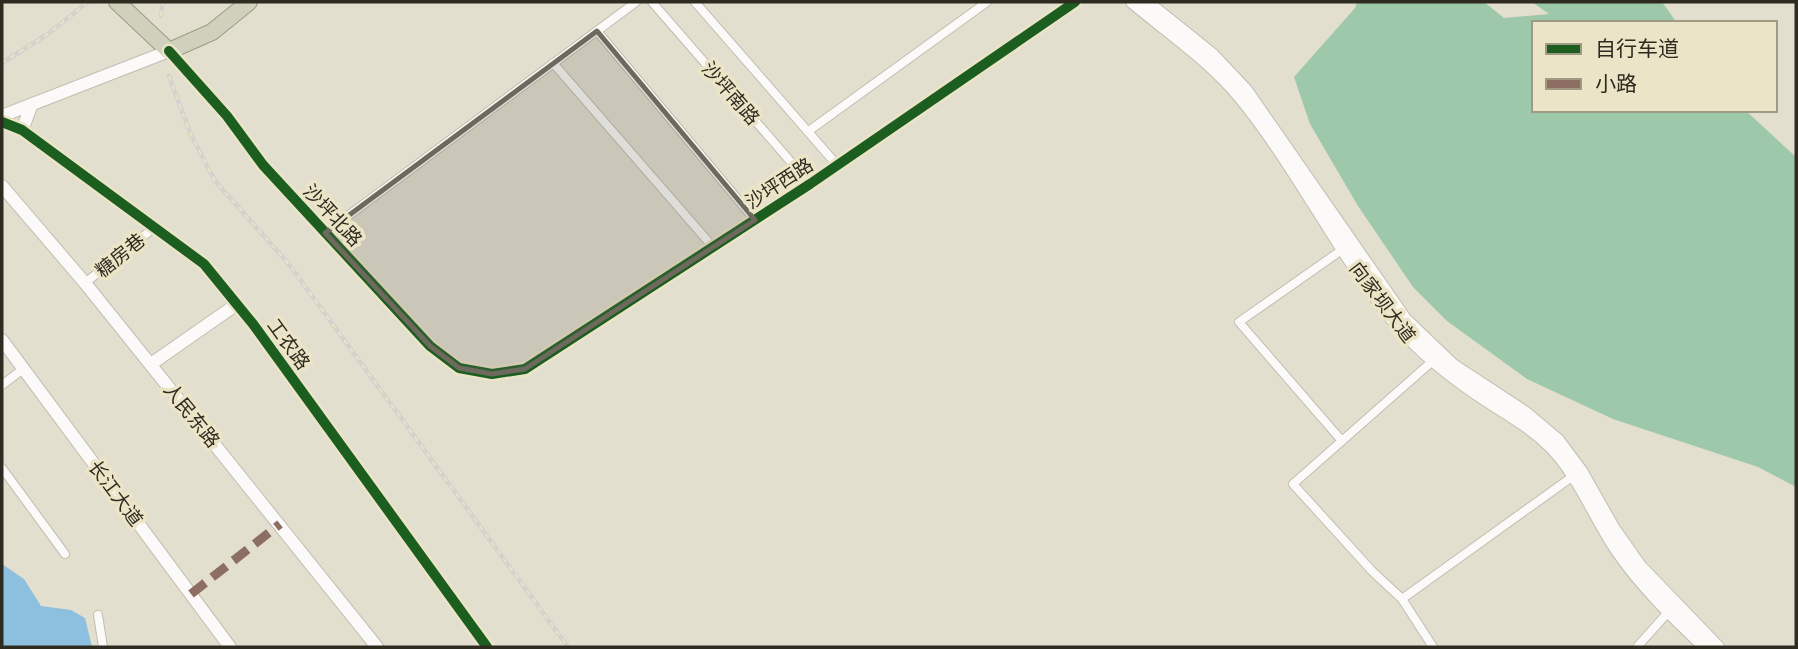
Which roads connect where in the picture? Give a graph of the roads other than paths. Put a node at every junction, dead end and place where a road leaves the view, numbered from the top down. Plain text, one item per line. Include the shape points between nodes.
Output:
1 (249, 2) edge
2 (636, 2) edge
3 (652, 2) edge
4 (695, 2) edge
5 (987, 2) edge
6 (1075, 2) edge
7 (1132, 2) edge
8 (1147, 2) edge
9 (119, 4) edge
10 (597, 31) junction
11 (169, 51) junction
12 (554, 63) junction
13 (32, 104) junction
14 (2, 116) edge
15 (2, 122) edge
16 (22, 130) junction
17 (810, 130) dead end
18 (837, 165) junction
19 (810, 184) junction
20 (2, 186) edge
21 (755, 219) junction
22 (155, 227) junction
23 (326, 233) junction
24 (1347, 246) junction
25 (713, 247) junction
26 (85, 283) junction
27 (237, 304) junction
28 (2, 340) edge
29 (1436, 358) junction
30 (150, 364) junction
31 (23, 369) junction
32 (492, 374) joint
33 (2, 385) edge
34 (1342, 441) junction
35 (2, 468) edge
36 (1578, 474) junction
37 (65, 554) dead end
38 (1402, 599) junction
39 (1672, 608) junction
40 (98, 615) dead end
41 (103, 647) edge
42 (230, 647) edge
43 (377, 647) edge
44 (487, 647) edge
45 (1433, 647) edge
46 (1637, 647) edge
47 (1705, 647) edge
48 (1718, 647) edge

1 - 11 highway via 212,32
2 - 10 street
3 - 19 street, 沙坪南路
4 - 18 street
5 - 17 street
6 - 18 street, 沙坪西路
7 - 24 main road, 向家坝大道 via 1233,89
8 - 24 main road, 向家坝大道 via 1213,55 1246,90
9 - 11 highway
10 - 12 street
10 - 21 street
11 - 13 main road
11 - 23 street, 沙坪北路
12 - 23 street
12 - 25 street
13 - 14 main road
13 - 16 main road
15 - 16 street, 工农路
16 - 22 street, 工农路
18 - 19 street, 沙坪西路
19 - 21 street, 沙坪西路
20 - 26 main road, 人民东路
21 - 25 street, 沙坪西路
22 - 26 street, 糖房巷
22 - 27 street, 工农路 via 205,264
23 - 32 street, 沙坪北路 via 430,346 459,368
24 - 29 main road, 向家坝大道 via 1387,313
24 - 34 street via 1239,322
25 - 32 street, 沙坪西路 via 525,369
26 - 30 main road, 人民东路
27 - 30 main road
27 - 44 street, 工农路
28 - 31 main road, 长江大道
29 - 34 street
29 - 36 main road, 向家坝大道 via 1461,383 1532,430
30 - 43 main road, 人民东路
31 - 33 street
31 - 42 main road, 长江大道
34 - 38 street via 1293,484
35 - 37 street
36 - 38 street
36 - 39 main road, 向家坝大道 via 1627,566
38 - 45 street
39 - 46 street
39 - 47 main road, 向家坝大道
39 - 48 main road, 向家坝大道
40 - 41 street

